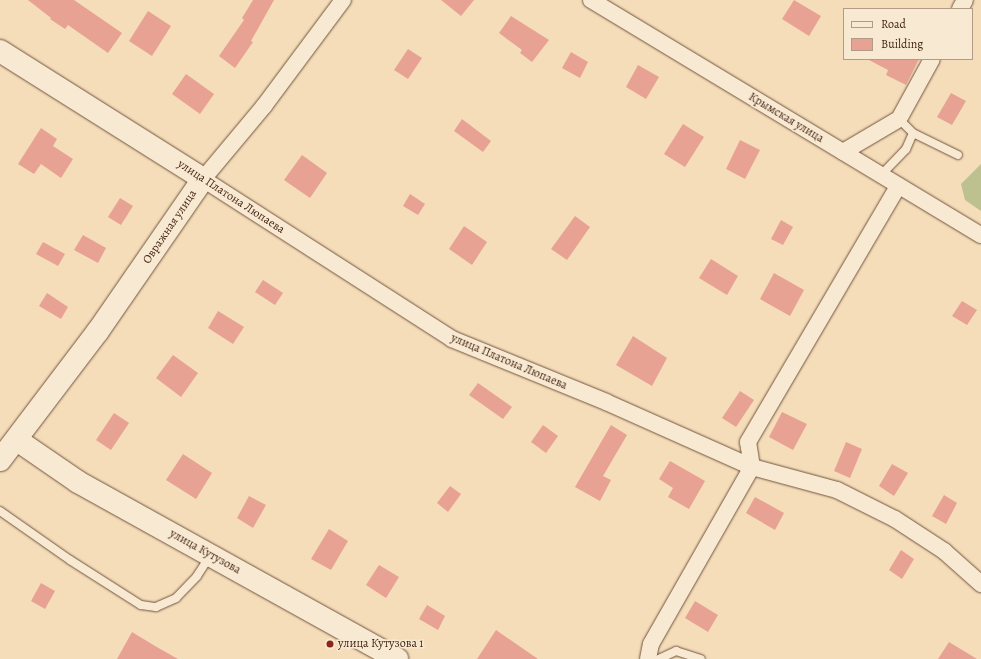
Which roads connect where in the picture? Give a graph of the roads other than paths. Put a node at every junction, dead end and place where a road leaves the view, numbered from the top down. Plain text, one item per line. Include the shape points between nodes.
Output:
1 (343, 0) edge
2 (591, 0) edge
3 (0, 51) edge
4 (931, 60) edge
5 (899, 119) junction
6 (913, 133) junction
7 (843, 152) junction
8 (958, 155) dead end
9 (881, 175) junction
10 (203, 179) junction
11 (898, 186) junction
12 (981, 235) edge
13 (17, 440) junction
14 (0, 460) edge
15 (752, 467) junction
16 (0, 511) edge
17 (210, 555) junction
18 (981, 584) edge
19 (397, 659) edge
20 (648, 659) edge
21 (659, 659) edge
22 (701, 659) edge

1 - 10 street, Овражная улица via 264,106
2 - 7 street, Крымская улица
3 - 10 street, улица Платона Люпаева
4 - 5 street
5 - 6 lane
5 - 7 street
6 - 8 lane
6 - 9 lane via 906,149
7 - 9 street, Крымская улица
9 - 11 street, Крымская улица
10 - 13 street, Овражная улица via 98,331
10 - 15 street, улица Платона Люпаева via 452,339 606,402
11 - 12 street, Крымская улица
11 - 15 street via 748,442
13 - 14 street, Овражная улица
13 - 17 street, улица Кутузова via 78,482
15 - 18 street, улица Платона Люпаева via 837,490 895,519 944,551
15 - 20 street via 651,644
16 - 17 lane via 141,605 156,607 176,598 197,576
17 - 19 street, улица Кутузова
21 - 22 lane via 676,651

